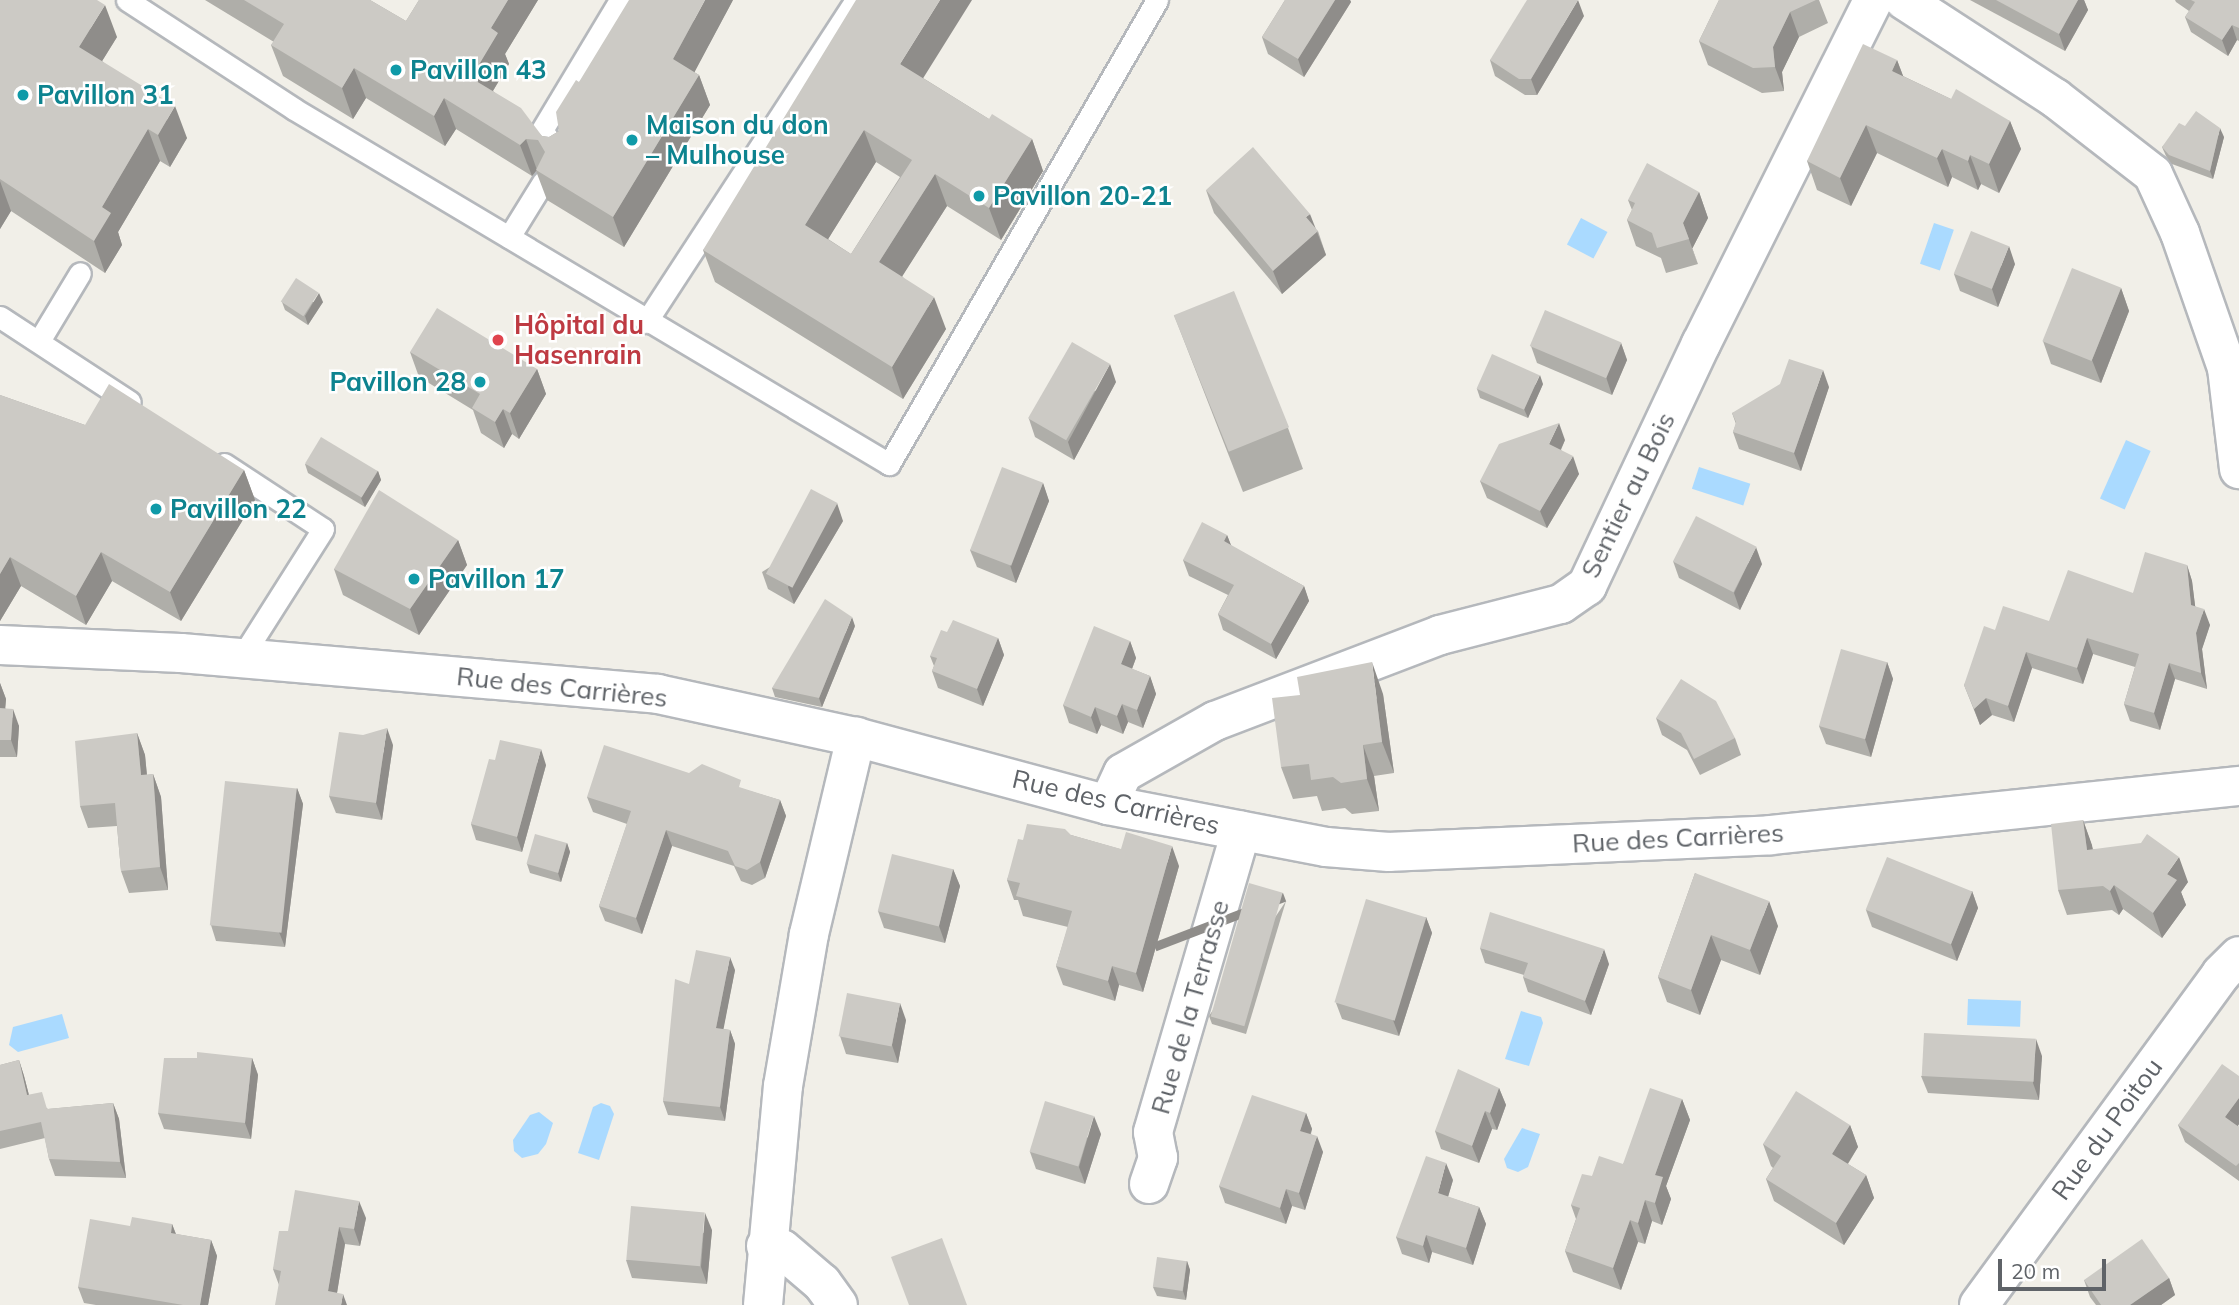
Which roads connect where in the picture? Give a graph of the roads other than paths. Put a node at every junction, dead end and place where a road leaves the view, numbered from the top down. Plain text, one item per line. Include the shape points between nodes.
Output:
1 (127, 0) edge
2 (620, 0) edge
3 (856, 0) edge
4 (1157, 0) edge
5 (1873, 0) edge
6 (1904, 0) edge
7 (559, 155) edge
8 (543, 182) edge
9 (509, 237) junction
10 (80, 273) dead end
11 (0, 317) edge
12 (646, 322) junction
13 (39, 341) junction
14 (154, 417) edge
15 (211, 456) edge
16 (2239, 468) edge
17 (0, 645) edge
18 (241, 658) junction
19 (856, 737) junction
20 (2239, 786) edge
21 (1108, 805) junction
22 (1241, 831) junction
23 (2239, 956) edge
24 (1149, 1184) dead end
25 (766, 1246) junction
26 (763, 1305) edge
27 (838, 1305) edge
28 (1979, 1305) edge

1 - 9 lane via 294,109
2 - 7 lane via 542,130
3 - 12 lane
4 - 12 lane via 889,464
5 - 21 street, Sentier au Bois via 1701,344 1587,586 1561,604 1440,635 1214,721 1123,773
6 - 16 street via 2056,98 2153,174 2180,233 2227,368
8 - 9 lane
9 - 12 lane
10 - 13 lane
11 - 13 lane
13 - 14 lane
15 - 18 lane via 323,529
17 - 18 street, Rue des Carrières
18 - 19 street, Rue des Carrières via 658,694
19 - 21 street, Rue des Carrières
19 - 25 street via 809,934 783,1086
20 - 22 street, Rue des Carrières via 1758,836 1389,852 1326,847
21 - 22 street, Rue des Carrières
22 - 24 street, Rue de la Terrasse via 1153,1132 1158,1158
23 - 28 street, Rue du Poitou via 2221,974
25 - 26 street
25 - 27 street via 782,1248 822,1283

